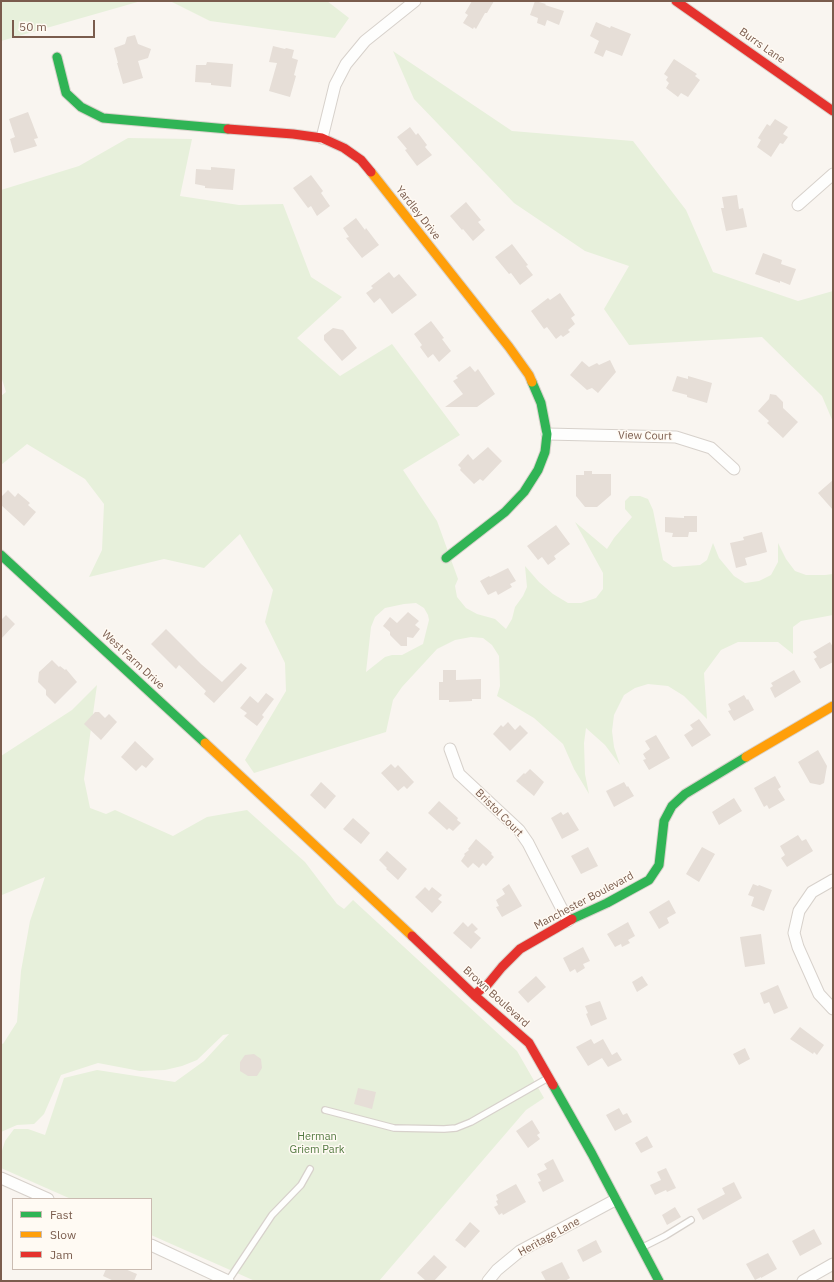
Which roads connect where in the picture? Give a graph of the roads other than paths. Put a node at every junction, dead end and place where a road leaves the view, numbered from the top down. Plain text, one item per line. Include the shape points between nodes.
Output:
1 (415, 1) edge
2 (676, 1) edge
3 (57, 58) dead end
4 (833, 111) edge
5 (322, 138) junction
6 (833, 174) edge
7 (798, 205) dead end
8 (547, 434) junction
9 (734, 469) dead end
10 (1, 555) edge
11 (446, 558) dead end
12 (833, 706) edge
13 (450, 749) dead end
14 (249, 783) joint
15 (833, 880) edge
16 (568, 921) junction
17 (474, 995) junction
18 (833, 1009) edge
19 (549, 1077) junction
20 (325, 1110) dead end
21 (310, 1169) dead end
22 (1, 1178) edge
23 (46, 1198) edge
24 (615, 1200) junction
25 (691, 1220) dead end
26 (152, 1245) edge
27 (641, 1248) junction
28 (833, 1264) edge
29 (228, 1281) edge
30 (488, 1281) edge
31 (658, 1281) edge
32 (803, 1281) edge

1 - 5 street via 366,40 346,64 335,86
2 - 4 street, Burrs Lane
3 - 5 street, Yardley Drive via 66,93 81,107 103,118
5 - 8 street, Yardley Drive via 344,148 361,160 509,347 529,375 541,403
6 - 7 street
8 - 9 street, View Court via 676,437 710,448
8 - 11 street, Yardley Drive via 545,452 538,470 524,492 505,512
10 - 14 street, West Farm Drive
12 - 16 street, Manchester Boulevard via 685,794 672,806 664,821 659,865 650,880 607,904
13 - 16 street, Bristol Court via 459,774 519,830 528,843
14 - 17 street, Brown Boulevard
15 - 18 street via 812,892 799,911 794,933 819,994
16 - 17 street, Manchester Boulevard via 520,949 488,984
17 - 19 street, Brown Boulevard via 529,1043
19 - 20 lane via 472,1122 456,1128 394,1128
19 - 24 street, Brown Boulevard
21 - 29 lane via 301,1186 272,1215
22 - 23 street
24 - 27 street, Brown Boulevard
24 - 30 street, Heritage Lane via 520,1251
25 - 27 lane
26 - 29 street
27 - 31 street, Brown Boulevard
28 - 32 street

